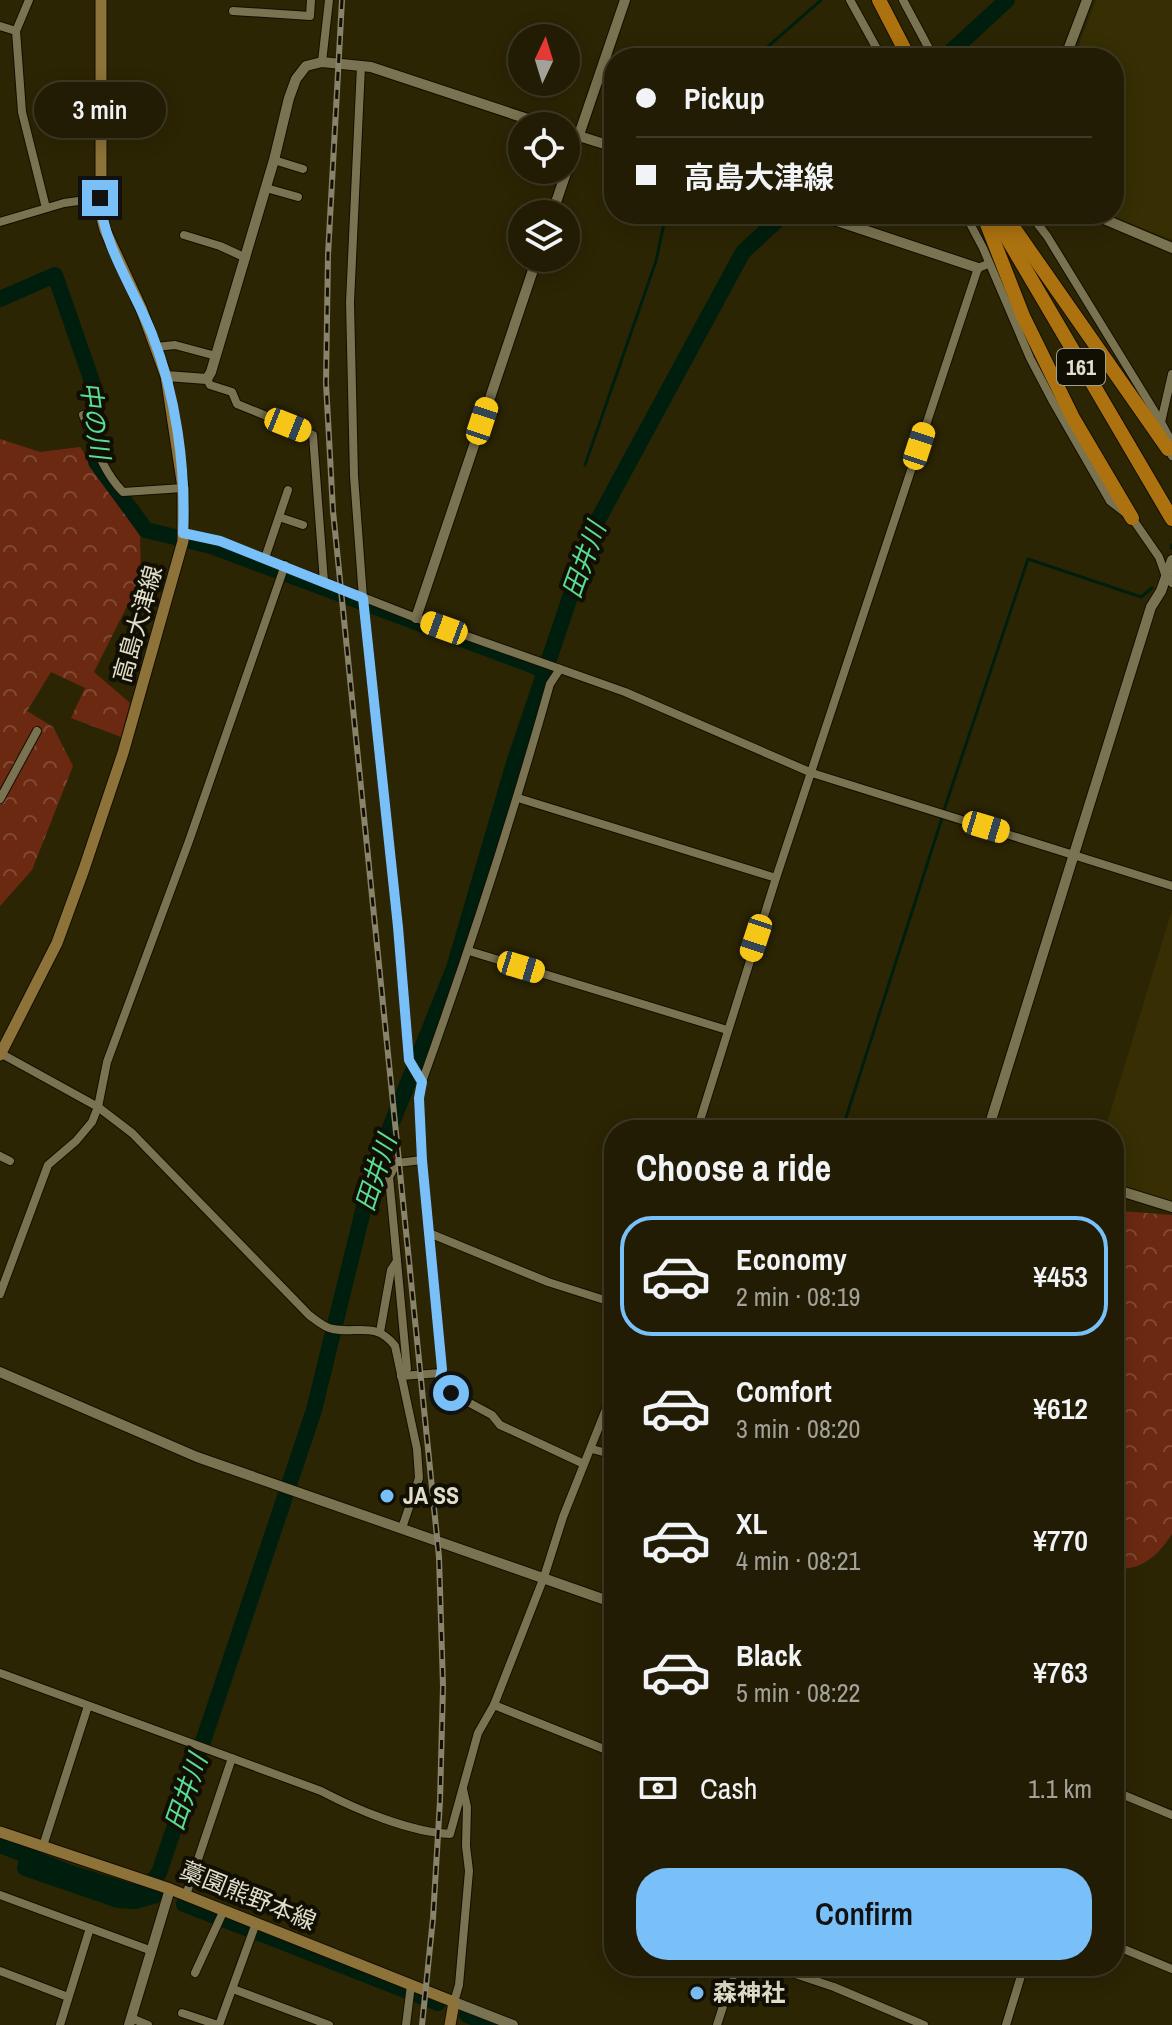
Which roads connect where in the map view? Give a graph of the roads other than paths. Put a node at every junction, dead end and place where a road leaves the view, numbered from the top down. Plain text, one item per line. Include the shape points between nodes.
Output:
1 (29, 0) edge
2 (101, 0) edge
3 (311, 0) edge
4 (329, 0) edge
5 (625, 0) edge
6 (850, 0) edge
7 (879, 0) edge
8 (903, 0) edge
9 (1087, 0) edge
10 (233, 11) dead end
11 (0, 26) edge
12 (16, 31) junction
13 (608, 48) edge
14 (876, 48) edge
15 (904, 48) edge
16 (929, 48) edge
17 (1069, 48) edge
18 (604, 61) edge
19 (322, 62) junction
20 (361, 66) junction
21 (508, 112) edge
22 (580, 130) edge
23 (580, 137) edge
24 (604, 144) edge
25 (274, 160) junction
26 (303, 169) dead end
27 (266, 188) junction
28 (298, 197) dead end
29 (100, 198) junction
30 (46, 208) junction
31 (0, 222) edge
32 (848, 224) edge
33 (971, 224) edge
34 (987, 224) edge
35 (999, 224) edge
36 (1011, 224) edge
37 (1038, 224) edge
38 (1116, 224) edge
39 (184, 235) dead end
40 (1172, 248) edge
41 (246, 258) junction
42 (983, 266) junction
43 (532, 272) edge
44 (156, 347) junction
45 (216, 356) junction
46 (1172, 374) edge
47 (166, 376) junction
48 (207, 379) junction
49 (83, 415) dead end
50 (1161, 422) junction
51 (1170, 446) edge
52 (183, 488) junction
53 (288, 490) dead end
54 (279, 517) junction
55 (1132, 518) junction
56 (1172, 519) edge
57 (303, 525) dead end
58 (183, 536) junction
59 (265, 558) junction
60 (1172, 560) edge
61 (285, 565) junction
62 (1169, 579) edge
63 (324, 582) junction
64 (363, 598) junction
65 (416, 618) junction
66 (560, 669) junction
67 (37, 731) dead end
68 (812, 773) junction
69 (518, 798) junction
70 (0, 799) edge
71 (1073, 854) junction
72 (776, 878) junction
73 (1172, 886) edge
74 (469, 951) junction
75 (727, 1030) junction
76 (0, 1054) edge
77 (421, 1080) junction
78 (98, 1107) junction
79 (700, 1120) edge
80 (991, 1120) edge
81 (0, 1156) edge
82 (422, 1160) junction
83 (10, 1161) dead end
84 (1124, 1192) edge
85 (1172, 1207) edge
86 (429, 1233) junction
87 (397, 1261) junction
88 (0, 1294) edge
89 (604, 1300) edge
90 (380, 1332) junction
91 (0, 1372) edge
92 (441, 1373) junction
93 (401, 1376) junction
94 (604, 1416) edge
95 (592, 1449) junction
96 (604, 1452) edge
97 (584, 1464) junction
98 (402, 1528) junction
99 (544, 1577) junction
100 (604, 1599) edge
101 (0, 1673) edge
102 (494, 1705) junction
103 (88, 1706) junction
104 (604, 1749) edge
105 (232, 1758) junction
106 (462, 1787) junction
107 (1124, 1795) edge
108 (1172, 1815) edge
109 (0, 1832) edge
110 (43, 1846) junction
111 (166, 1887) junction
112 (0, 1895) edge
113 (186, 1895) junction
114 (221, 1916) junction
115 (256, 1923) junction
116 (90, 1928) junction
117 (1124, 1949) edge
118 (152, 1951) junction
119 (1172, 1969) edge
120 (0, 1971) edge
121 (195, 1973) dead end
122 (733, 1976) edge
123 (801, 1976) edge
124 (1021, 1976) edge
125 (411, 1985) junction
126 (233, 1989) junction
127 (68, 1997) junction
128 (454, 2002) junction
129 (182, 2013) dead end
130 (130, 2022) edge
131 (60, 2025) edge
132 (148, 2025) edge
133 (218, 2025) edge
134 (329, 2025) edge
135 (406, 2025) edge
136 (450, 2025) edge
137 (513, 2025) edge
138 (717, 2025) edge
139 (924, 2025) edge
140 (1006, 2025) edge

1 - 12 street
2 - 29 main road, 高島大津線
3 - 10 street via 310,16
4 - 19 street
5 - 13 street
6 - 14 street
7 - 15 highway
8 - 16 street
9 - 17 street
11 - 12 street
12 - 30 street via 22,112
18 - 22 street
19 - 20 street
19 - 25 street via 306,66 296,79
20 - 21 street
20 - 64 street via 350,302
23 - 24 street
25 - 26 street
25 - 27 street
27 - 28 street
27 - 41 street
29 - 30 street
29 - 44 main road, 高島大津線 via 105,230
30 - 31 street
32 - 42 street
33 - 42 street via 984,246
34 - 55 highway via 1013,293 1073,418
35 - 56 highway, 161
36 - 51 highway
37 - 50 street
38 - 40 street
39 - 41 street
41 - 45 street
42 - 55 street via 1110,501
42 - 68 street
43 - 65 street
44 - 45 street via 188,347
44 - 47 main road, 高島大津線
45 - 48 street
46 - 50 street
47 - 48 street
47 - 52 main road, 高島大津線
48 - 63 street via 232,392 237,404 313,435
49 - 52 street via 109,477 123,492
50 - 51 street
52 - 58 main road, 高島大津線
53 - 54 street
54 - 57 street
54 - 59 street
55 - 62 street
58 - 59 street via 220,541
58 - 76 main road, 高島大津線 via 174,582 84,869 57,943
59 - 61 street
60 - 62 street
61 - 63 street
61 - 78 street via 107,1062
62 - 71 street via 1151,607
63 - 64 street
64 - 65 street
64 - 77 street via 409,1060
65 - 66 street
66 - 68 street
66 - 69 street via 550,684
67 - 70 street
68 - 71 street
68 - 72 street
69 - 72 street
69 - 74 street
71 - 73 street
71 - 80 street
72 - 75 street
74 - 75 street
74 - 77 street
75 - 79 street
76 - 78 street
77 - 82 street
78 - 88 street via 76,1141 48,1165
78 - 90 street via 132,1133 289,1297 330,1329
81 - 83 street
82 - 86 street
82 - 87 street via 397,1163 389,1177
84 - 85 street
86 - 89 street
86 - 92 street
87 - 90 street
87 - 93 street via 407,1369
90 - 93 street via 395,1346
91 - 98 street via 197,1457
92 - 93 street
92 - 97 street via 451,1393 500,1425
93 - 98 street via 419,1478
94 - 95 street
95 - 96 street
95 - 97 street
97 - 99 street
98 - 99 street
99 - 100 street
99 - 102 street
101 - 103 street
102 - 104 street
102 - 106 street via 478,1733
103 - 105 street
103 - 110 street
105 - 106 street via 432,1833 450,1834
105 - 113 street
106 - 128 street via 469,1871
107 - 108 street
109 - 110 main road, 藁園熊野本線
110 - 111 main road, 藁園熊野本線
111 - 113 main road, 藁園熊野本線
111 - 118 street
112 - 116 street
113 - 114 main road, 藁園熊野本線
114 - 115 main road, 藁園熊野本線
114 - 121 street
115 - 125 main road, 藁園熊野本線
115 - 126 street
116 - 118 street
116 - 127 street
117 - 119 street
118 - 130 street
120 - 127 street
122 - 138 street
123 - 139 street
124 - 140 street
125 - 128 main road, 藁園熊野本線
125 - 135 street
126 - 133 street
126 - 134 street
127 - 131 street
128 - 136 main road
128 - 137 street
129 - 133 street
130 - 132 street

